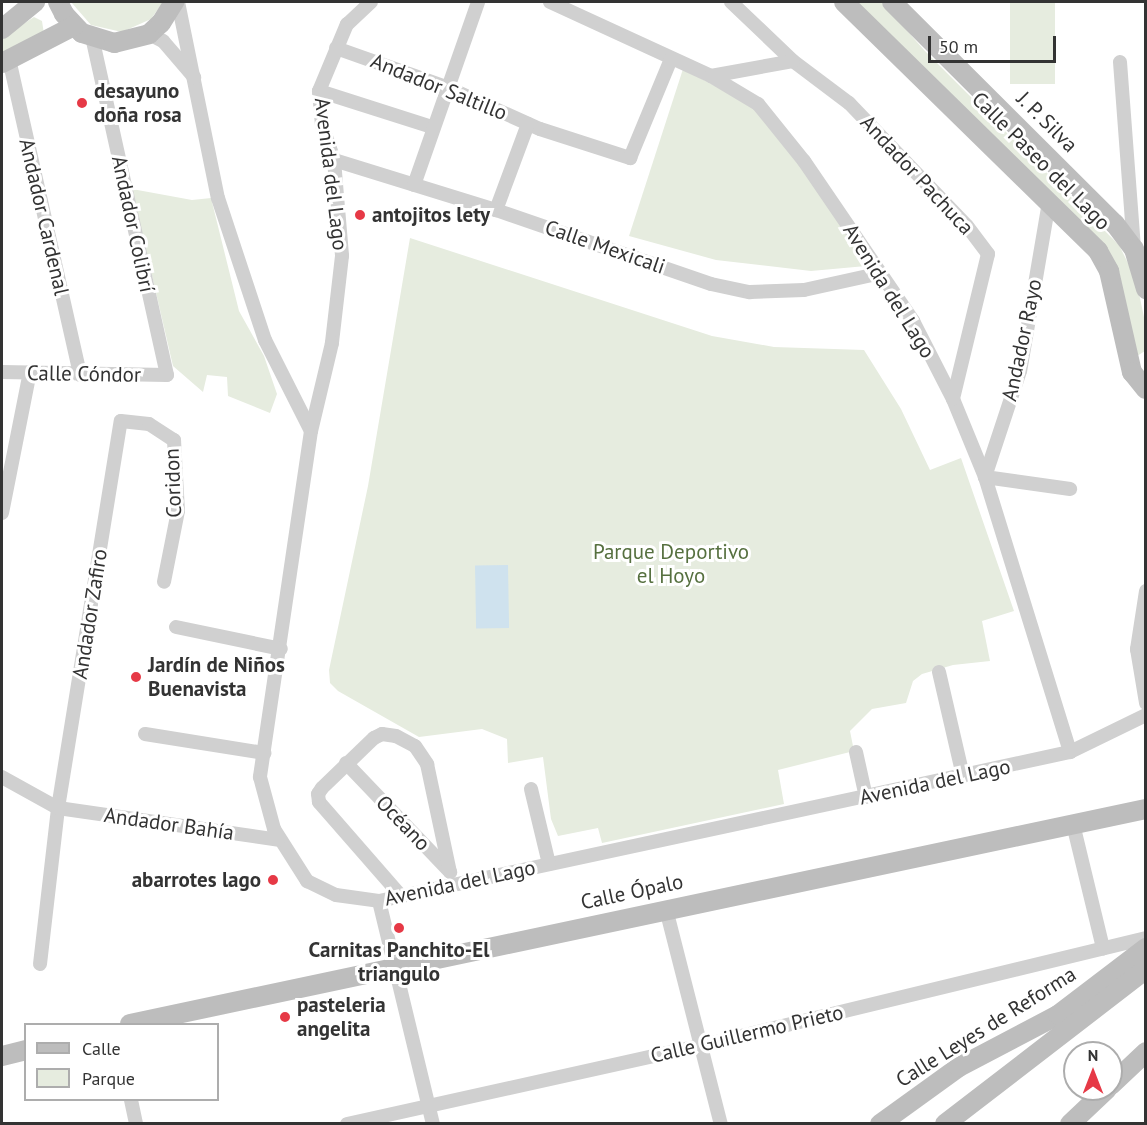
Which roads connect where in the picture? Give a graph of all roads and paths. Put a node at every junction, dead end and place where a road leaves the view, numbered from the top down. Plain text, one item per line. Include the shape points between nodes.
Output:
1 (35, 2) edge
2 (58, 2) edge
3 (174, 2) edge
4 (178, 2) edge
5 (371, 2) edge
6 (478, 2) edge
7 (550, 2) edge
8 (731, 2) edge
9 (844, 2) edge
10 (892, 2) edge
11 (74, 26) junction
12 (2, 29) edge
13 (148, 33) junction
14 (92, 38) junction
15 (336, 48) junction
16 (671, 59) junction
17 (5, 61) edge
18 (793, 61) junction
19 (1120, 62) dead end
20 (711, 76) junction
21 (194, 78) junction
22 (446, 87) junction
23 (319, 91) junction
24 (534, 126) junction
25 (432, 127) junction
26 (334, 160) junction
27 (414, 185) junction
28 (1049, 202) junction
29 (496, 210) junction
30 (1134, 249) junction
31 (881, 273) junction
32 (1146, 289) edge
33 (1139, 367) edge
34 (2, 372) edge
35 (30, 372) junction
36 (80, 375) junction
37 (167, 375) joint
38 (1146, 388) edge
39 (953, 399) junction
40 (121, 421) joint
41 (311, 431) junction
42 (985, 477) junction
43 (1070, 489) dead end
44 (2, 513) edge
45 (164, 582) dead end
46 (1146, 591) edge
47 (176, 627) dead end
48 (281, 649) junction
49 (939, 672) dead end
50 (1146, 703) edge
51 (1146, 715) edge
52 (145, 734) dead end
53 (856, 752) dead end
54 (1070, 752) junction
55 (264, 753) junction
56 (346, 763) junction
57 (963, 776) junction
58 (2, 777) edge
59 (531, 789) dead end
60 (866, 797) junction
61 (58, 808) junction
62 (1146, 809) edge
63 (1073, 824) junction
64 (279, 840) junction
65 (549, 864) junction
66 (451, 879) junction
67 (401, 896) junction
68 (378, 901) junction
69 (666, 909) junction
70 (1146, 939) edge
71 (1103, 948) junction
72 (1146, 948) edge
73 (40, 964) dead end
74 (393, 968) junction
75 (1146, 969) edge
76 (135, 1023) edge
77 (700, 1046) junction
78 (24, 1050) edge
79 (1146, 1052) edge
80 (2, 1056) edge
81 (1123, 1074) edge
82 (131, 1101) edge
83 (1094, 1101) edge
84 (430, 1107) junction
85 (136, 1124) edge
86 (347, 1124) edge
87 (434, 1124) edge
88 (721, 1124) edge
89 (880, 1124) edge
90 (945, 1124) edge
91 (1070, 1124) edge

1 - 12 street
2 - 11 street
3 - 13 street via 161,23
4 - 21 street
5 - 15 street, Avenida del Lago via 348,24
6 - 22 street
7 - 16 street, Avenida del Lago
8 - 18 street, Andador Pachuca
9 - 28 street, Calle Paseo del Lago
10 - 30 street, J. P. Silva via 1115,224
11 - 14 street
11 - 17 street
13 - 14 street via 126,42
13 - 21 street via 163,41
14 - 37 street, Andador Colibrí
15 - 22 street, Andador Saltillo
15 - 23 street, Avenida del Lago
16 - 20 street, Avenida del Lago
16 - 24 street, Andador Saltillo via 630,159
17 - 36 street, Andador Cardenal
18 - 20 street
18 - 39 street, Andador Pachuca via 849,103 967,226 988,254
19 - 30 street via 1133,193
20 - 31 street, Avenida del Lago via 771,115
21 - 41 street via 218,198 256,314
22 - 24 street, Andador Saltillo
22 - 25 street
23 - 25 street
23 - 26 street, Avenida del Lago via 322,125
24 - 29 street
25 - 27 street
26 - 27 street, Calle Mexicali
26 - 41 street, Avenida del Lago via 342,256 332,343
27 - 29 street, Calle Mexicali
28 - 33 street, Calle Paseo del Lago via 1098,251 1109,271
28 - 42 street, Andador Rayo via 1020,371
29 - 31 street, Calle Mexicali via 711,284 750,292 804,290
30 - 32 street, J. P. Silva
31 - 39 street, Avenida del Lago via 913,321
33 - 38 street, Calle Paseo del Lago
34 - 35 street, Calle Cóndor
35 - 36 street, Calle Cóndor
35 - 44 street
36 - 37 street, Calle Cóndor
39 - 42 street, Avenida del Lago
40 - 45 street, Coridon via 149,424 174,440 178,511
40 - 61 street, Andador Zafiro
41 - 48 street, Avenida del Lago
42 - 43 street
42 - 54 street, Avenida del Lago
46 - 50 street via 1137,649
47 - 48 street
48 - 55 street, Avenida del Lago
49 - 57 street
51 - 54 street, Avenida del Lago
52 - 55 street
53 - 60 street
54 - 57 street, Avenida del Lago
55 - 64 street, Avenida del Lago via 260,777 264,801
56 - 66 street, Océano
56 - 66 street via 382,734 396,736 415,747 433,783
56 - 67 street via 318,794 319,802
57 - 60 street, Avenida del Lago
58 - 61 street
59 - 65 street
60 - 65 street, Avenida del Lago
61 - 64 street, Andador Bahía
61 - 73 street, Andador Zafiro
62 - 63 street, Calle Ópalo
63 - 69 street, Calle Ópalo
63 - 71 street
64 - 68 street, Avenida del Lago via 307,881 336,895
65 - 66 street, Avenida del Lago
66 - 67 street, Avenida del Lago
67 - 68 street, Avenida del Lago
68 - 74 street
69 - 74 street, Calle Ópalo
69 - 77 street
70 - 71 street, Calle Guillermo Prieto
71 - 77 street, Calle Guillermo Prieto
72 - 89 street, Calle Leyes de Reforma via 1058,1015 959,1066
74 - 76 street, Calle Ópalo
74 - 84 street
75 - 90 street, Calle Leyes de Reforma
77 - 84 street, Calle Guillermo Prieto
77 - 88 street
78 - 80 street
79 - 81 street
82 - 85 street
83 - 91 street
84 - 86 street, Calle Guillermo Prieto
84 - 87 street

